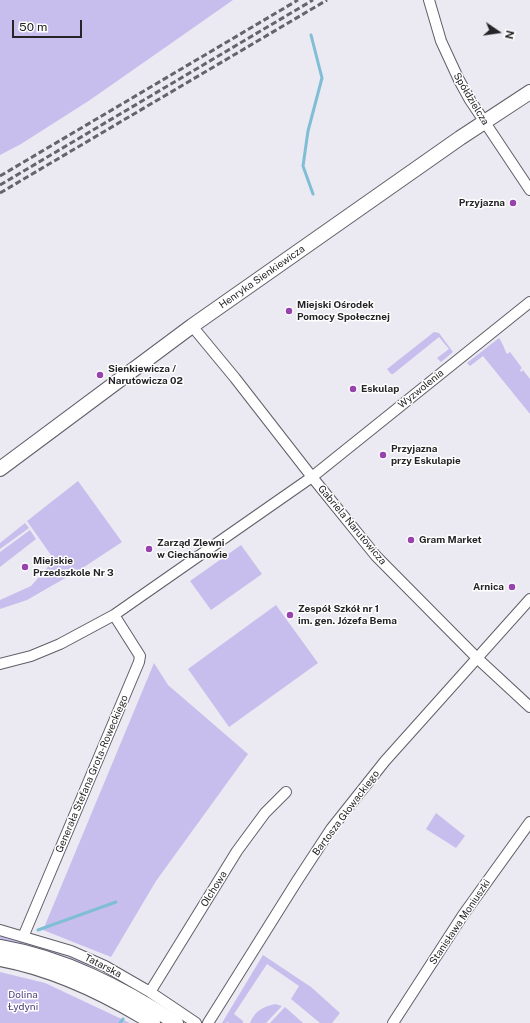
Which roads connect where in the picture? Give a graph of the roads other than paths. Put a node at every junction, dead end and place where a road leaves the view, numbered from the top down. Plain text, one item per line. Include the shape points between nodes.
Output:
1 (429, 0) edge
2 (530, 92) edge
3 (485, 122) junction
4 (530, 190) edge
5 (530, 302) edge
6 (192, 326) junction
7 (0, 469) edge
8 (312, 477) junction
9 (530, 599) edge
10 (114, 615) junction
11 (477, 658) junction
12 (0, 664) edge
13 (530, 707) edge
14 (286, 792) dead end
15 (530, 822) edge
16 (0, 930) edge
17 (23, 936) junction
18 (0, 946) edge
19 (0, 960) edge
20 (150, 992) junction
21 (153, 1023) edge
22 (176, 1023) edge
23 (196, 1023) edge
24 (208, 1023) edge
25 (393, 1023) edge

1 - 3 street, Spółdzielcza via 441,41 470,100
2 - 3 street, Henryka Sienkiewicza
3 - 4 street, Spółdzielcza
3 - 6 street, Henryka Sienkiewicza
5 - 8 street, Wyzwolenia
6 - 7 street, Henryka Sienkiewicza
6 - 8 street, Gabriela Narutowicza
8 - 10 street, Wyzwolenia
8 - 11 street, Gabriela Narutowicza via 376,556
9 - 11 street, Bartosza Głowackiego
10 - 12 street, Wyzwolenia via 60,644 31,656
10 - 17 street, Generała Stefana Grota-Roweckiego via 140,656 139,662
11 - 13 street, Gabriela Narutowicza
11 - 24 street, Bartosza Głowackiego via 385,761 331,830
14 - 20 street, Olchowa via 265,813 237,851
15 - 25 street, Stanisława Moniuszki via 463,915
16 - 17 street, Tatarska
17 - 20 street, Tatarska via 78,954
18 - 22 street, Tatarska via 49,958 104,981
19 - 21 street via 45,971 77,983
20 - 23 street, Tatarska

